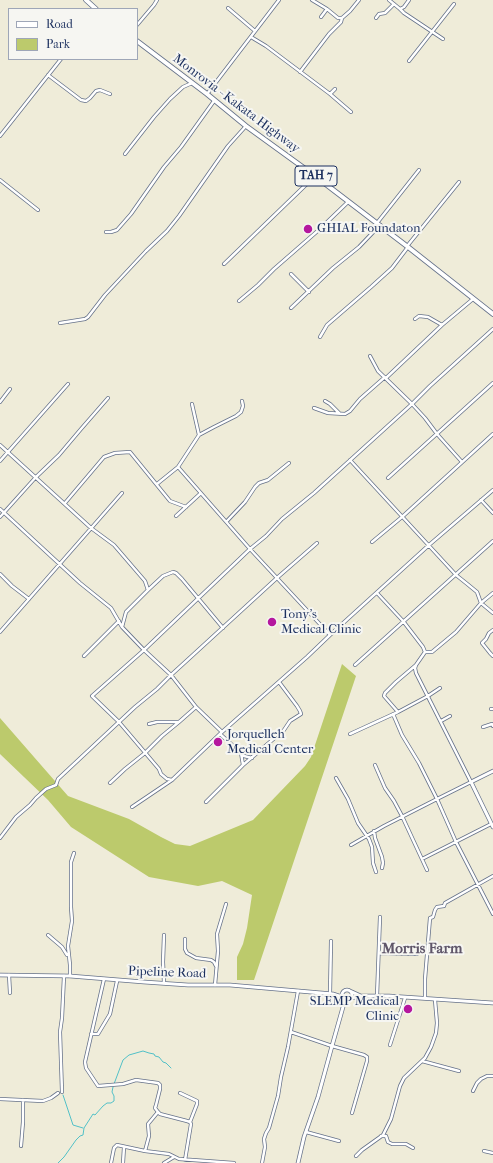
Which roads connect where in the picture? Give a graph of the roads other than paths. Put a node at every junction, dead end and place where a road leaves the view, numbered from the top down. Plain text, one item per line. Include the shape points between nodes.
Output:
1 (86, 0) edge
2 (94, 0) edge
3 (156, 0) edge
4 (279, 0) edge
5 (312, 0) edge
6 (359, 0) edge
7 (389, 0) edge
8 (409, 0) edge
9 (90, 4) junction
10 (394, 4) junction
11 (454, 4) dead end
12 (95, 8) edge
13 (228, 8) dead end
14 (400, 8) junction
15 (327, 9) junction
16 (321, 17) dead end
17 (342, 18) junction
18 (376, 18) dead end
19 (138, 24) edge
20 (255, 31) junction
21 (432, 32) junction
22 (251, 37) junction
23 (443, 39) dead end
24 (138, 42) edge
25 (60, 60) edge
26 (409, 61) dead end
27 (300, 72) junction
28 (48, 76) junction
29 (192, 83) junction
30 (335, 89) dead end
31 (110, 94) dead end
32 (207, 94) junction
33 (330, 94) junction
34 (214, 101) junction
35 (351, 112) dead end
36 (246, 126) junction
37 (0, 136) edge
38 (125, 154) dead end
39 (419, 170) dead end
40 (315, 176) junction
41 (0, 180) edge
42 (459, 182) dead end
43 (348, 201) junction
44 (38, 210) dead end
45 (378, 224) junction
46 (106, 232) dead end
47 (408, 247) junction
48 (224, 264) dead end
49 (290, 274) dead end
50 (308, 292) junction
51 (473, 298) junction
52 (240, 301) dead end
53 (291, 308) dead end
54 (493, 314) edge
55 (415, 319) dead end
56 (60, 323) dead end
57 (442, 325) junction
58 (493, 329) edge
59 (320, 337) dead end
60 (370, 356) dead end
61 (386, 378) junction
62 (493, 383) edge
63 (68, 384) dead end
64 (10, 389) dead end
65 (108, 398) dead end
66 (325, 400) dead end
67 (242, 401) dead end
68 (0, 402) edge
69 (192, 404) dead end
70 (412, 404) junction
71 (314, 408) dead end
72 (339, 414) junction
73 (437, 434) junction
74 (493, 434) edge
75 (200, 435) junction
76 (0, 445) edge
77 (8, 452) junction
78 (350, 460) junction
79 (0, 461) edge
80 (462, 462) junction
81 (289, 463) dead end
82 (178, 468) junction
83 (36, 477) junction
84 (388, 478) dead end
85 (157, 484) junction
86 (493, 490) edge
87 (122, 493) dead end
88 (201, 494) junction
89 (481, 500) junction
90 (65, 503) junction
91 (186, 507) junction
92 (0, 509) edge
93 (4, 513) junction
94 (493, 513) edge
95 (176, 516) dead end
96 (0, 517) edge
97 (402, 517) junction
98 (227, 521) junction
99 (91, 528) junction
100 (493, 541) edge
101 (372, 542) dead end
102 (317, 543) dead end
103 (429, 545) junction
104 (250, 549) junction
105 (60, 564) junction
106 (0, 574) edge
107 (456, 575) junction
108 (278, 577) junction
109 (148, 590) junction
110 (377, 593) junction
111 (493, 593) edge
112 (199, 598) junction
113 (29, 599) junction
114 (481, 603) junction
115 (493, 613) edge
116 (119, 621) junction
117 (403, 621) junction
118 (122, 627) junction
119 (223, 628) junction
120 (493, 630) edge
121 (0, 632) edge
122 (330, 634) junction
123 (144, 650) junction
124 (425, 652) junction
125 (84, 656) dead end
126 (493, 656) edge
127 (416, 664) junction
128 (355, 665) dead end
129 (171, 675) junction
130 (279, 682) junction
131 (440, 688) dead end
132 (428, 696) junction
133 (196, 707) junction
134 (398, 712) junction
135 (393, 714) junction
136 (450, 716) dead end
137 (440, 720) junction
138 (119, 722) junction
139 (179, 722) junction
140 (149, 724) dead end
141 (493, 726) edge
142 (483, 727) dead end
143 (221, 733) junction
144 (350, 734) dead end
145 (145, 753) junction
146 (241, 753) junction
147 (252, 758) junction
148 (375, 765) dead end
149 (243, 766) junction
150 (493, 771) edge
151 (336, 778) dead end
152 (172, 780) junction
153 (471, 782) junction
154 (110, 783) dead end
155 (436, 799) junction
156 (206, 802) dead end
157 (132, 807) dead end
158 (402, 816) junction
159 (492, 826) edge
160 (374, 831) junction
161 (367, 836) junction
162 (0, 838) edge
163 (456, 842) junction
164 (351, 845) dead end
165 (74, 853) dead end
166 (422, 859) junction
167 (382, 868) dead end
168 (427, 870) dead end
169 (376, 872) dead end
170 (493, 876) edge
171 (478, 885) junction
172 (226, 904) dead end
173 (493, 914) edge
174 (380, 917) dead end
175 (48, 935) dead end
176 (164, 935) dead end
177 (185, 939) dead end
178 (331, 941) dead end
179 (379, 953) junction
180 (417, 954) dead end
181 (68, 956) junction
182 (216, 966) junction
183 (0, 975) edge
184 (10, 975) junction
185 (64, 976) junction
186 (70, 976) junction
187 (104, 979) junction
188 (117, 981) junction
189 (164, 983) junction
190 (215, 985) junction
191 (298, 991) junction
192 (343, 991) junction
193 (350, 991) junction
194 (10, 993) dead end
195 (332, 994) junction
196 (361, 996) junction
197 (377, 996) junction
198 (343, 997) junction
199 (350, 998) junction
200 (405, 998) junction
201 (425, 999) junction
202 (435, 1000) junction
203 (493, 1003) edge
204 (343, 1007) junction
205 (291, 1032) junction
206 (90, 1034) junction
207 (390, 1045) dead end
208 (332, 1046) junction
209 (422, 1061) junction
210 (458, 1071) dead end
211 (493, 1076) edge
212 (473, 1091) dead end
213 (62, 1092) dead end
214 (58, 1093) dead end
215 (180, 1093) dead end
216 (0, 1099) edge
217 (23, 1100) junction
218 (158, 1112) junction
219 (352, 1113) dead end
220 (190, 1122) junction
221 (306, 1132) junction
222 (381, 1136) junction
223 (338, 1141) dead end
224 (21, 1146) dead end
225 (124, 1147) junction
226 (413, 1148) dead end
227 (145, 1151) junction
228 (484, 1151) dead end
229 (493, 1153) edge
230 (356, 1156) dead end
231 (174, 1157) junction
232 (185, 1160) junction
233 (111, 1163) edge
234 (123, 1163) edge
235 (164, 1163) edge
236 (234, 1163) edge
237 (262, 1163) edge
238 (298, 1163) edge

1 - 9 highway
2 - 9 street
3 - 19 street
4 - 20 street
5 - 15 street
6 - 17 street
7 - 10 street
8 - 14 street
9 - 12 highway
10 - 14 street
10 - 18 street
11 - 21 street
13 - 20 street
14 - 21 street
15 - 16 street
15 - 17 street via 338,18
17 - 27 street
20 - 22 street
21 - 23 street
21 - 26 street
22 - 27 street
22 - 32 street
24 - 29 highway, Monrovia - Kakata Highway / TAH 7
25 - 28 street
27 - 33 street
28 - 31 street via 81,100 86,101 100,90
28 - 37 street
29 - 32 highway, Monrovia - Kakata Highway / TAH 7
29 - 38 street via 183,87 170,99
30 - 33 street
32 - 34 highway, Monrovia - Kakata Highway / TAH 7
33 - 35 street
34 - 36 highway, Monrovia - Kakata Highway / TAH 7
34 - 46 street via 131,214 116,230
36 - 40 highway, Monrovia - Kakata Highway / TAH 7
36 - 56 street via 228,146 167,231 109,290 88,317
39 - 45 street
40 - 43 highway, Monrovia - Kakata Highway / TAH 7
40 - 48 street
41 - 44 street
42 - 47 street
43 - 45 highway, Monrovia - Kakata Highway / TAH 7
43 - 52 street
45 - 47 highway, Monrovia - Kakata Highway / TAH 7
45 - 50 street via 359,247
47 - 51 highway, Monrovia - Kakata Highway / TAH 7
47 - 59 street via 392,268 327,325
49 - 50 street
50 - 53 street
51 - 54 highway, Monrovia - Kakata Highway / TAH 7
51 - 57 street
55 - 57 street via 419,316 428,318
57 - 61 street
58 - 70 street
60 - 61 street via 378,371
61 - 70 street
61 - 72 street via 360,399 350,411
62 - 73 street
63 - 77 street
64 - 68 street
65 - 83 street
66 - 72 street
67 - 75 street via 241,412
69 - 75 street
70 - 73 street
70 - 78 street
71 - 72 street via 328,414
73 - 80 street
73 - 84 street
74 - 80 street
75 - 82 street
76 - 77 street
77 - 79 street
77 - 83 street
78 - 97 street
78 - 104 street
80 - 97 street
81 - 98 street via 268,480 254,487 245,502
82 - 85 street
82 - 88 street
83 - 90 street
83 - 93 street
85 - 90 street via 130,452 116,452 104,457
85 - 91 street via 170,501
86 - 89 street
87 - 99 street
88 - 91 street
88 - 98 street
89 - 94 street
89 - 103 street
90 - 99 street
91 - 95 street
92 - 93 street
93 - 96 street
93 - 105 street
97 - 101 street
97 - 103 street
98 - 104 street
99 - 105 street
99 - 109 street via 114,545 145,581
100 - 107 street
102 - 108 street
103 - 107 street
103 - 110 street
104 - 108 street
104 - 112 street
105 - 113 street
105 - 116 street via 111,608
106 - 113 street
107 - 114 street via 477,592
107 - 117 street
108 - 119 street
108 - 122 street
109 - 112 street via 163,576 173,572
109 - 118 street via 126,612
110 - 117 street
110 - 122 street
111 - 114 street
112 - 119 street
112 - 123 street
113 - 121 street
114 - 115 street
114 - 124 street via 456,632 432,652
116 - 118 street
116 - 125 street
117 - 124 street
117 - 128 street
118 - 123 street
119 - 129 street
120 - 126 street via 482,644
122 - 130 street
123 - 129 street
123 - 138 street via 92,696
124 - 127 street
127 - 132 street via 416,673
127 - 134 street via 385,693 384,696
129 - 133 street
129 - 138 street
130 - 143 street
130 - 147 street via 300,714
131 - 132 street
132 - 134 street
132 - 137 street
133 - 139 street
133 - 143 street
134 - 135 street
135 - 144 street
135 - 155 street
136 - 137 street
137 - 153 street
138 - 145 street
138 - 162 street via 58,779 56,785 46,789 16,817
139 - 140 street
139 - 145 street
141 - 142 street via 492,724
143 - 146 street
143 - 152 street
145 - 152 street via 159,768 161,774
145 - 154 street
146 - 147 street
146 - 149 street
147 - 149 street
148 - 158 street
149 - 156 street
150 - 153 street
151 - 161 street
152 - 157 street
153 - 155 street
153 - 159 street
155 - 158 street
155 - 163 street
158 - 160 street
158 - 166 street
159 - 163 street
160 - 161 street
160 - 167 street via 383,863
161 - 164 street
161 - 169 street via 372,847
163 - 166 street
163 - 171 street
165 - 181 street via 71,862 72,921
166 - 168 street
170 - 171 street
171 - 173 street
171 - 201 street via 445,903 444,906 437,907 433,918 430,918
172 - 182 street via 217,934
174 - 179 street
175 - 181 street
176 - 189 street
177 - 182 street via 186,953 196,958 211,960
178 - 195 street
179 - 180 street
179 - 197 street
181 - 186 street
182 - 190 street
183 - 184 street, Pipeline Road
184 - 185 street, Pipeline Road
184 - 194 street
185 - 186 street, Pipeline Road
185 - 213 street via 60,1032
186 - 187 street, Pipeline Road
187 - 188 street, Pipeline Road
187 - 206 street
188 - 189 street, Pipeline Road
188 - 206 street via 110,1014 98,1034
189 - 190 street, Pipeline Road
190 - 191 street, Pipeline Road
191 - 195 street, Pipeline Road
191 - 205 street
192 - 193 street
192 - 195 street, Pipeline Road
192 - 198 street
193 - 196 street
193 - 199 street
195 - 198 street, Pipeline Road
196 - 197 street
196 - 199 street
197 - 200 street
198 - 199 street via 347,1000
198 - 204 street
199 - 204 street
200 - 201 street
200 - 207 street
201 - 202 street
202 - 203 street
202 - 209 street via 436,1033
204 - 208 street
205 - 208 street
205 - 237 street via 278,1096 264,1139
206 - 218 street via 85,1062 98,1086 136,1080 158,1083 161,1087 155,1108
208 - 219 street via 367,1057
208 - 221 street
209 - 210 street
209 - 222 street via 404,1078 388,1127
211 - 212 street via 481,1079
214 - 217 street via 48,1100
215 - 220 street via 196,1101
216 - 217 street
217 - 224 street
218 - 220 street
218 - 227 street via 148,1124 149,1136
220 - 232 street
221 - 223 street
221 - 238 street
222 - 226 street via 386,1136 392,1144 406,1144
222 - 230 street
225 - 227 street
225 - 233 street via 115,1146
225 - 234 street
227 - 231 street
228 - 229 street
231 - 232 street
231 - 235 street
232 - 236 street

